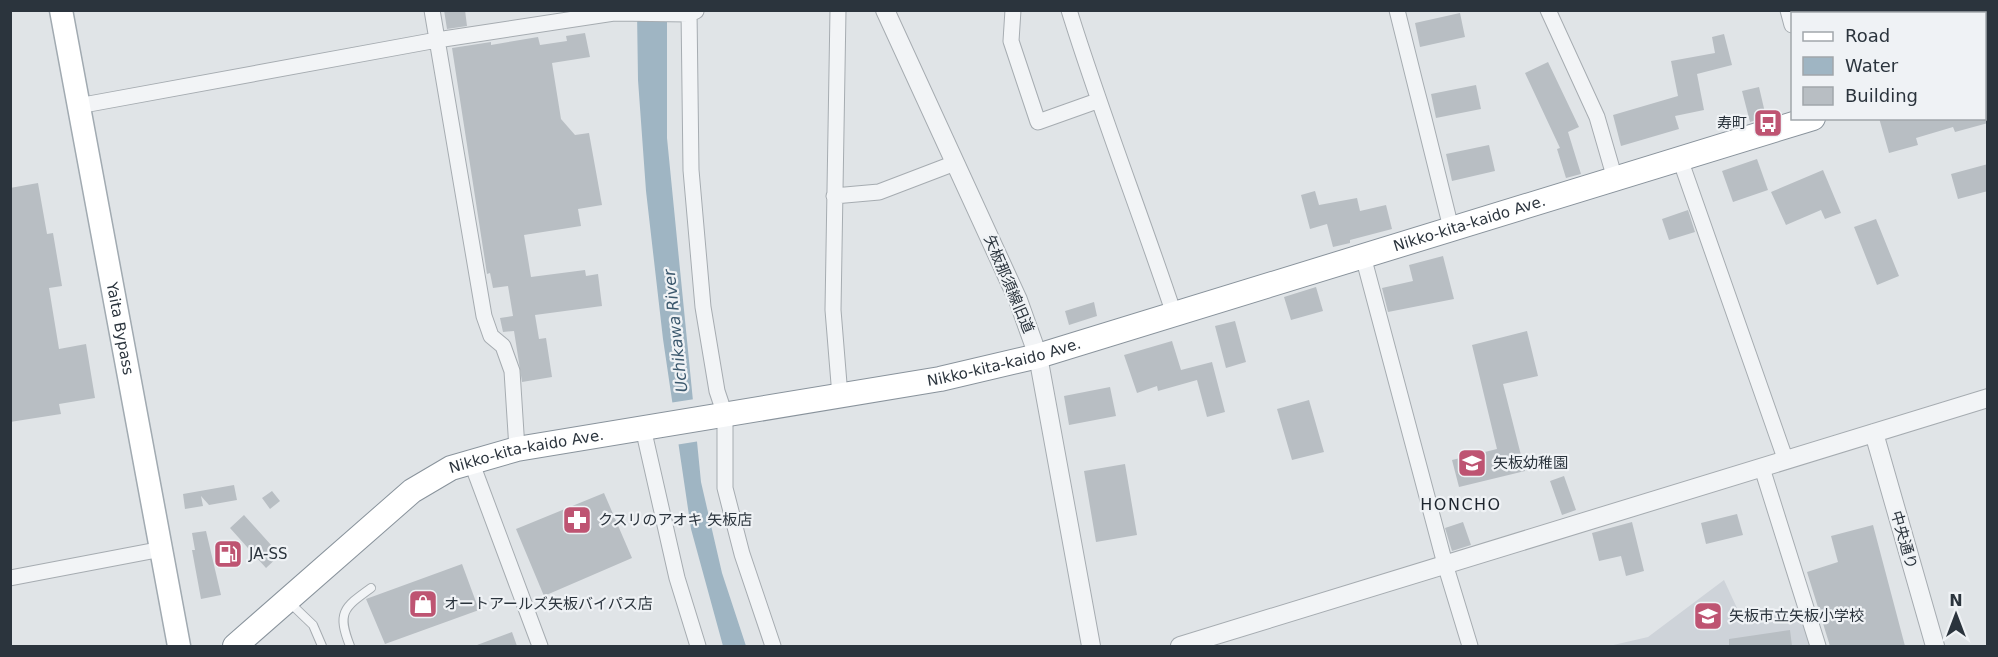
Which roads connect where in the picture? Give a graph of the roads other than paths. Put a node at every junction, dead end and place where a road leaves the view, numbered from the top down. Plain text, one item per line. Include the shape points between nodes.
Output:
1 (62, 10) edge
2 (432, 10) edge
3 (838, 10) edge
4 (885, 10) edge
5 (1012, 10) edge
6 (1069, 10) edge
7 (1397, 10) edge
8 (1548, 10) edge
9 (691, 12) edge
10 (437, 40) junction
11 (1098, 101) junction
12 (78, 106) junction
13 (1807, 120) edge
14 (1680, 159) junction
15 (955, 164) junction
16 (1615, 179) junction
17 (834, 196) junction
18 (1451, 228) junction
19 (1363, 256) junction
20 (1174, 314) junction
21 (1038, 356) junction
22 (840, 396) junction
23 (1988, 398) edge
24 (720, 416) junction
25 (651, 427) junction
26 (1874, 434) junction
27 (517, 449) junction
28 (471, 461) junction
29 (1786, 461) junction
30 (1762, 468) junction
31 (162, 549) junction
32 (1445, 564) junction
33 (10, 578) edge
34 (371, 588) dead end
35 (287, 600) junction
36 (179, 646) edge
37 (235, 646) edge
38 (322, 646) edge
39 (350, 646) edge
40 (540, 646) edge
41 (698, 646) edge
42 (772, 646) edge
43 (1091, 646) edge
44 (1180, 646) edge
45 (1470, 646) edge
46 (1818, 646) edge
47 (1935, 646) edge

1 - 12 main road, Yaita Bypass
2 - 10 street
3 - 17 street
4 - 15 street, 矢板那須線旧道
5 - 11 street via 1011,41 1038,122
6 - 11 street
7 - 18 street
8 - 16 street via 1597,117
9 - 10 street via 614,13
9 - 24 street via 689,117 694,204 703,307
10 - 12 street
10 - 27 street via 484,316 512,370
11 - 20 street
12 - 31 main road, Yaita Bypass
13 - 14 highway, Nikko-kita-kaido Ave.
14 - 16 highway, Nikko-kita-kaido Ave.
14 - 29 street
15 - 17 street via 879,192
15 - 21 street, 矢板那須線旧道 via 1018,300
16 - 18 highway, Nikko-kita-kaido Ave.
17 - 22 street via 833,310
18 - 19 highway, Nikko-kita-kaido Ave.
19 - 20 highway, Nikko-kita-kaido Ave.
19 - 32 street
20 - 21 highway, Nikko-kita-kaido Ave.
21 - 22 highway, Nikko-kita-kaido Ave. via 940,379
21 - 43 street, 矢板那須線旧道
22 - 24 highway, Nikko-kita-kaido Ave.
23 - 26 street
24 - 25 highway, Nikko-kita-kaido Ave.
24 - 42 street via 725,488
25 - 27 highway, Nikko-kita-kaido Ave.
25 - 41 street via 677,578
26 - 29 street
26 - 47 street, 中央通り
27 - 28 highway, Nikko-kita-kaido Ave.
28 - 35 highway, Nikko-kita-kaido Ave. via 412,490
28 - 40 street
29 - 30 street
30 - 32 street
30 - 46 street
31 - 33 street
31 - 36 main road, Yaita Bypass
32 - 44 street
32 - 45 street
34 - 39 lane via 344,614 342,627
35 - 37 highway, Nikko-kita-kaido Ave.
35 - 38 lane via 313,625

